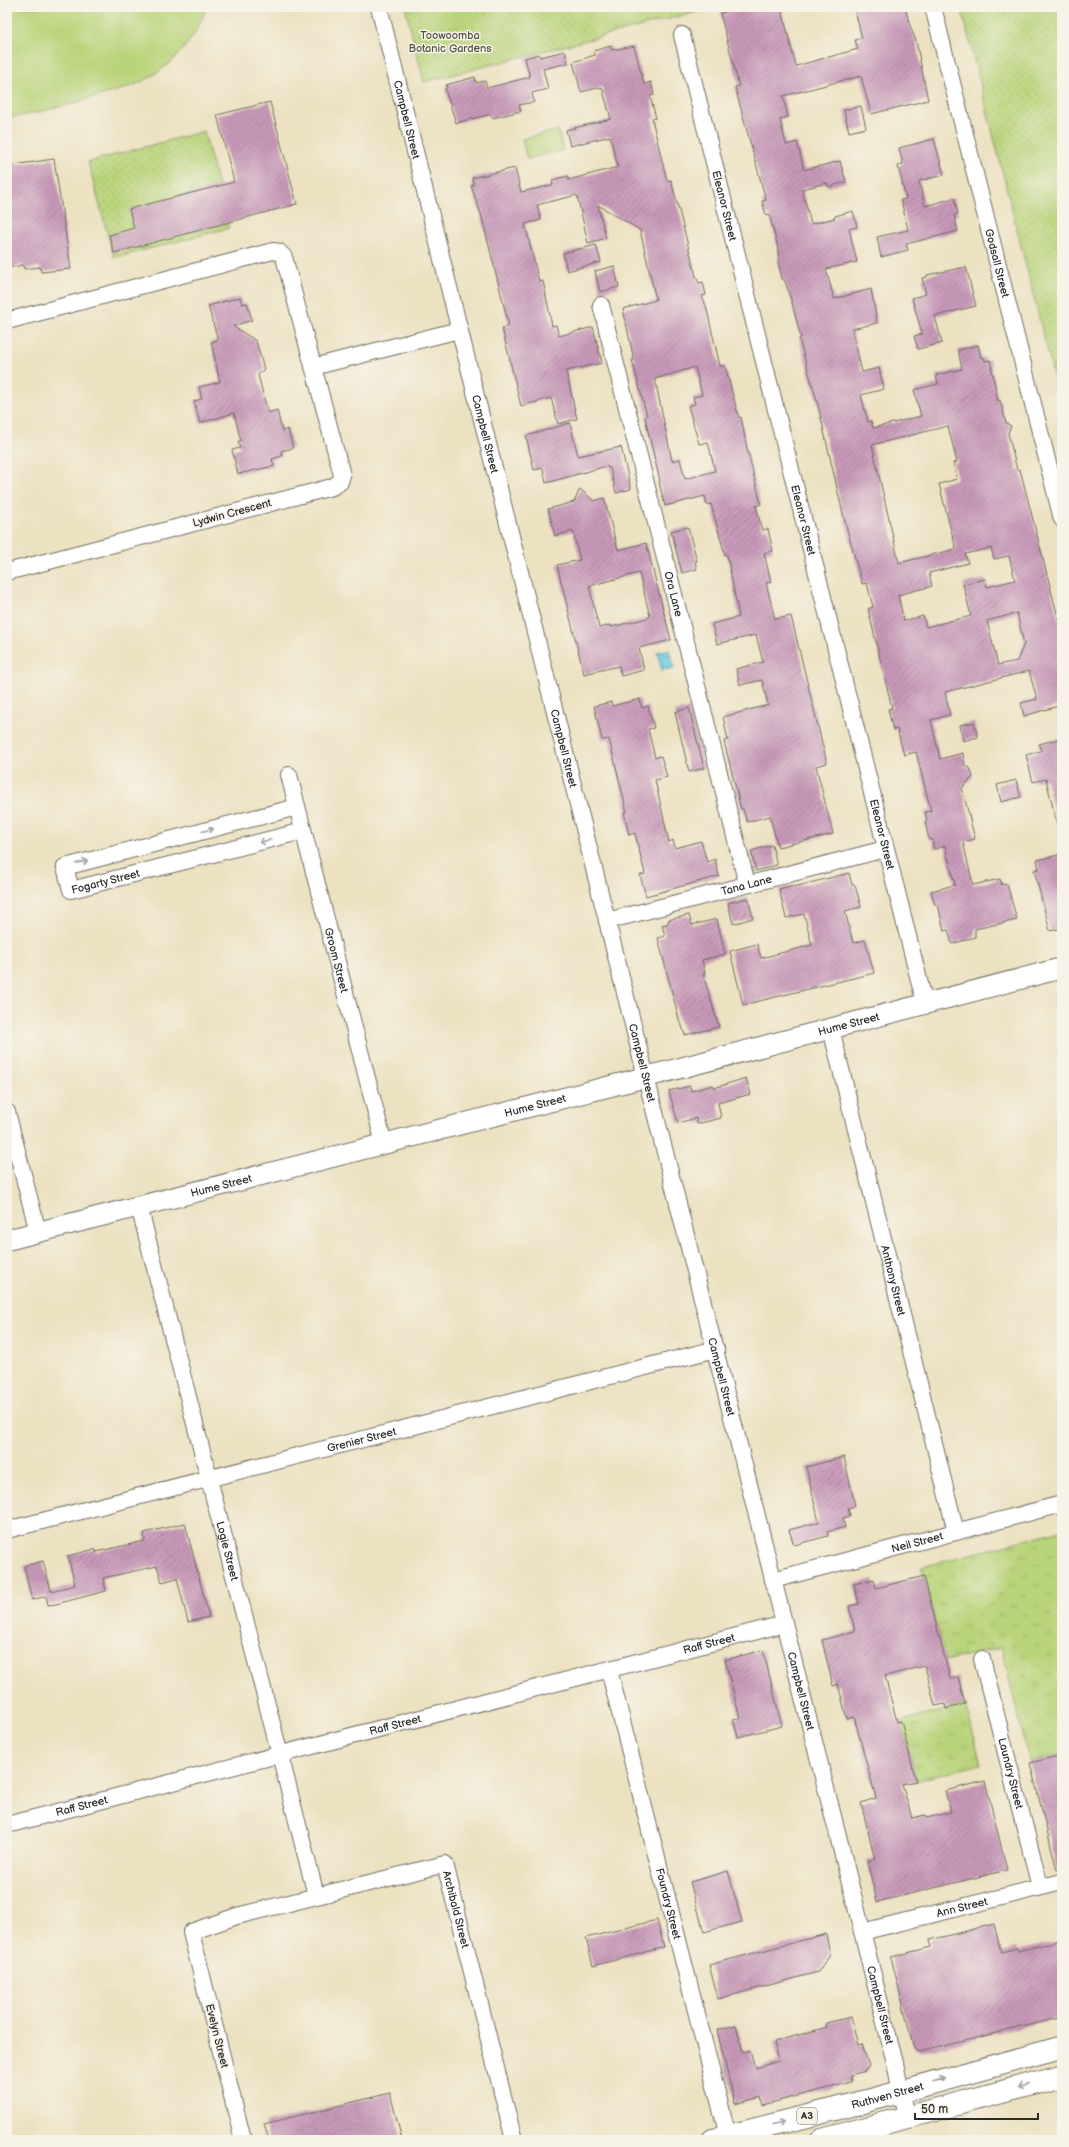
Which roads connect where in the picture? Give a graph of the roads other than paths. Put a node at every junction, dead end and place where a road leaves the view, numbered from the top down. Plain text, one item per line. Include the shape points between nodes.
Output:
1 (379, 7) edge
2 (933, 7) edge
3 (682, 35) dead end
4 (601, 305) dead end
5 (7, 321) edge
6 (459, 330) junction
7 (313, 367) junction
8 (1062, 519) edge
9 (7, 572) edge
10 (289, 775) dead end
11 (297, 807) junction
12 (303, 831) junction
13 (885, 849) junction
14 (747, 884) junction
15 (607, 921) junction
16 (1062, 968) edge
17 (925, 1004) junction
18 (831, 1029) junction
19 (646, 1077) junction
20 (7, 1112) edge
21 (384, 1144) junction
22 (139, 1206) junction
23 (38, 1232) junction
24 (7, 1240) edge
25 (716, 1349) junction
26 (209, 1479) junction
27 (1062, 1504) edge
28 (7, 1530) edge
29 (956, 1532) junction
30 (773, 1580) junction
31 (784, 1624) junction
32 (982, 1659) dead end
33 (608, 1670) junction
34 (279, 1755) junction
35 (7, 1825) edge
36 (1062, 1882) edge
37 (1040, 1888) junction
38 (316, 1895) junction
39 (191, 1932) joint
40 (862, 1932) junction
41 (1062, 2047) edge
42 (1062, 2076) edge
43 (902, 2091) junction
44 (906, 2117) junction
45 (720, 2138) edge
46 (243, 2140) edge
47 (514, 2140) edge
48 (822, 2140) edge

1 - 6 street, Campbell Street
2 - 8 street, Godsall Street
3 - 13 street, Eleanor Street
4 - 14 street, Ora Lane
5 - 7 street, Lydwin Crescent via 276,251 284,257
6 - 7 street
6 - 15 street, Campbell Street
7 - 9 street, Lydwin Crescent via 342,475 338,484
10 - 11 street, Groom Street
11 - 12 street, Groom Street
12 -> 11 street, Fogarty Street via 71,890 65,867
12 - 21 street, Groom Street
13 - 14 street, Tana Lane
13 - 17 street, Eleanor Street
14 - 15 street, Tana Lane
15 - 19 street, Campbell Street
16 - 17 street, Hume Street
17 - 18 street, Hume Street
18 - 19 street, Hume Street
18 - 29 street, Anthony Street
19 - 21 street, Hume Street
19 - 25 street, Campbell Street
20 - 23 street
21 - 22 street, Hume Street
22 - 23 street, Hume Street
22 - 26 street, Logie Street
23 - 24 street, Hume Street
25 - 26 street, Grenier Street
25 - 30 street, Campbell Street
26 - 28 street, Grenier Street
26 - 34 street, Logie Street
27 - 29 street, Neil Street
29 - 30 street, Neil Street
30 - 31 street, Campbell Street
31 - 33 street, Raff Street
31 - 40 street, Campbell Street
32 - 37 street, Laundry Street
33 - 34 street, Raff Street
33 - 45 street, Foundry Street
34 - 35 street, Raff Street
34 - 38 street, Logie Street
36 - 37 street, Ann Street
37 - 40 street, Ann Street
38 - 39 street, Archibald Street via 237,1916
38 - 47 street, Archibald Street via 445,1864
39 - 46 street, Evelyn Street
40 - 43 street, Campbell Street
43 -> 41 highway, Ruthven Street / A3
42 -> 44 highway
43 - 44 street, Campbell Street
45 -> 43 highway, Ruthven Street / A3
44 - 48 highway

